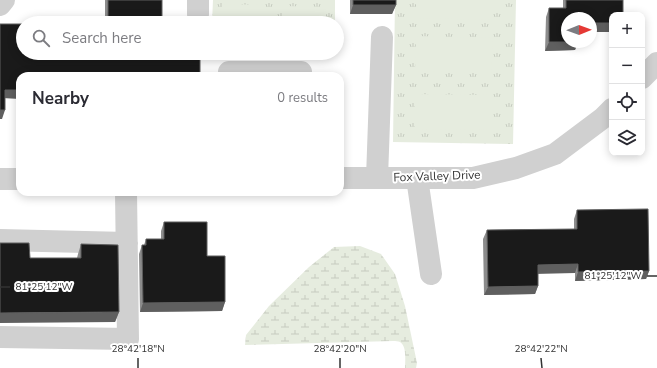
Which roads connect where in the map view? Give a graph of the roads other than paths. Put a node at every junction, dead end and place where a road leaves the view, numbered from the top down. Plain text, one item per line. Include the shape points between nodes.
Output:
1 (4, 0) edge
2 (0, 5) edge
3 (382, 37) dead end
4 (657, 63) edge
5 (229, 72) edge
6 (301, 72) edge
7 (645, 75) edge
8 (609, 112) edge
9 (344, 178) edge
10 (378, 178) junction
11 (417, 178) junction
12 (0, 179) edge
13 (16, 179) edge
14 (126, 196) edge
15 (0, 240) edge
16 (127, 243) junction
17 (431, 274) dead end
18 (0, 337) edge

1 - 2 street
3 - 10 street
4 - 7 street
5 - 6 street
8 - 11 street, Fox Valley Drive via 555,154 516,168 473,178
9 - 10 street, Fox Valley Drive
10 - 11 street, Fox Valley Drive
11 - 17 street
12 - 13 street
14 - 16 street
15 - 16 street
16 - 18 street via 128,339

